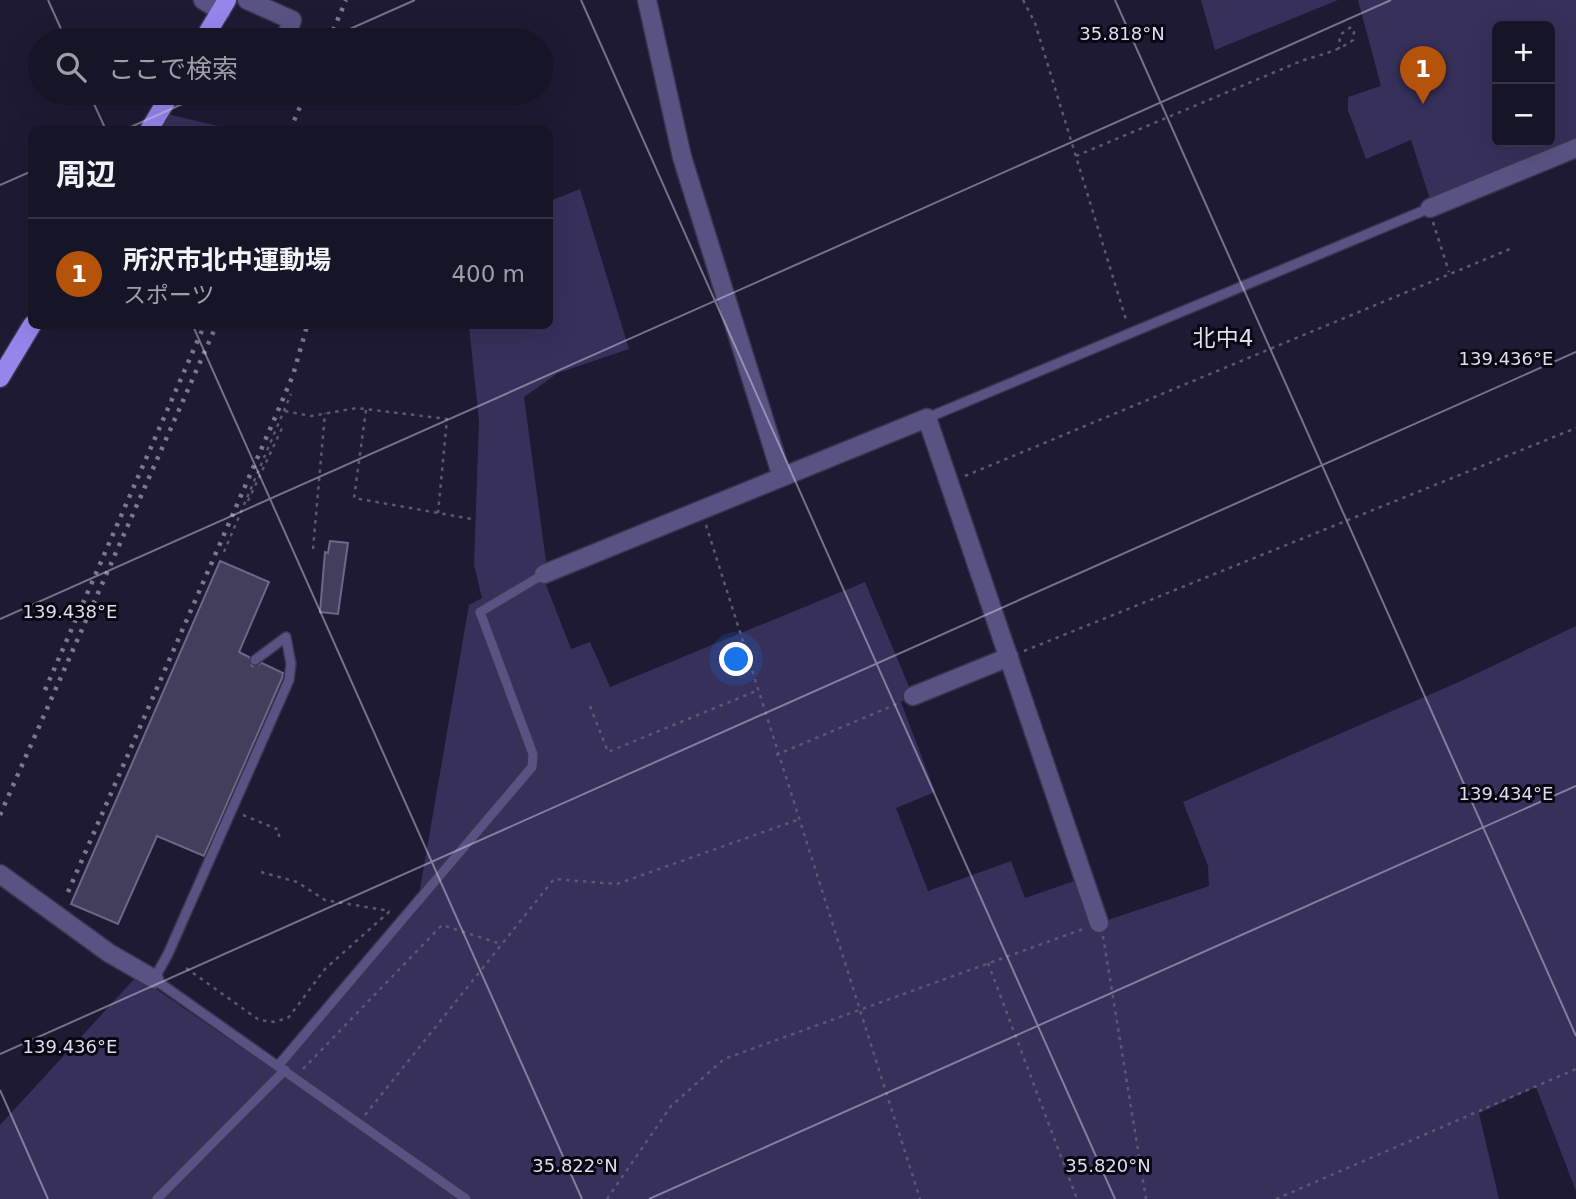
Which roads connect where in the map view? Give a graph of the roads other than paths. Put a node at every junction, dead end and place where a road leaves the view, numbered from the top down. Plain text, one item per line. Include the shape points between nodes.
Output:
1 (203, 0) edge
2 (247, 0) edge
3 (647, 0) edge
4 (224, 6) edge
5 (214, 28) edge
6 (289, 28) edge
7 (165, 105) edge
8 (151, 126) edge
9 (1576, 148) edge
10 (1430, 208) joint
11 (30, 329) edge
12 (0, 378) edge
13 (927, 418) junction
14 (782, 477) junction
15 (544, 574) joint
16 (1009, 657) junction
17 (255, 660) dead end
18 (914, 696) road end
19 (0, 874) edge
20 (1099, 923) road end
21 (154, 979) junction
22 (281, 1068) junction
23 (157, 1199) edge
24 (466, 1199) edge

1 - 4 street
2 - 6 street via 292,20
3 - 14 street via 682,158
4 - 5 main road
7 - 8 main road
9 - 10 street
10 - 13 lane
11 - 12 main road
13 - 14 street
13 - 16 street
14 - 15 street
15 - 22 lane via 480,612 533,754 532,767
16 - 18 street
16 - 20 street
17 - 21 lane via 286,638 289,680
19 - 21 street via 109,953
21 - 22 lane
22 - 23 lane
22 - 24 lane

